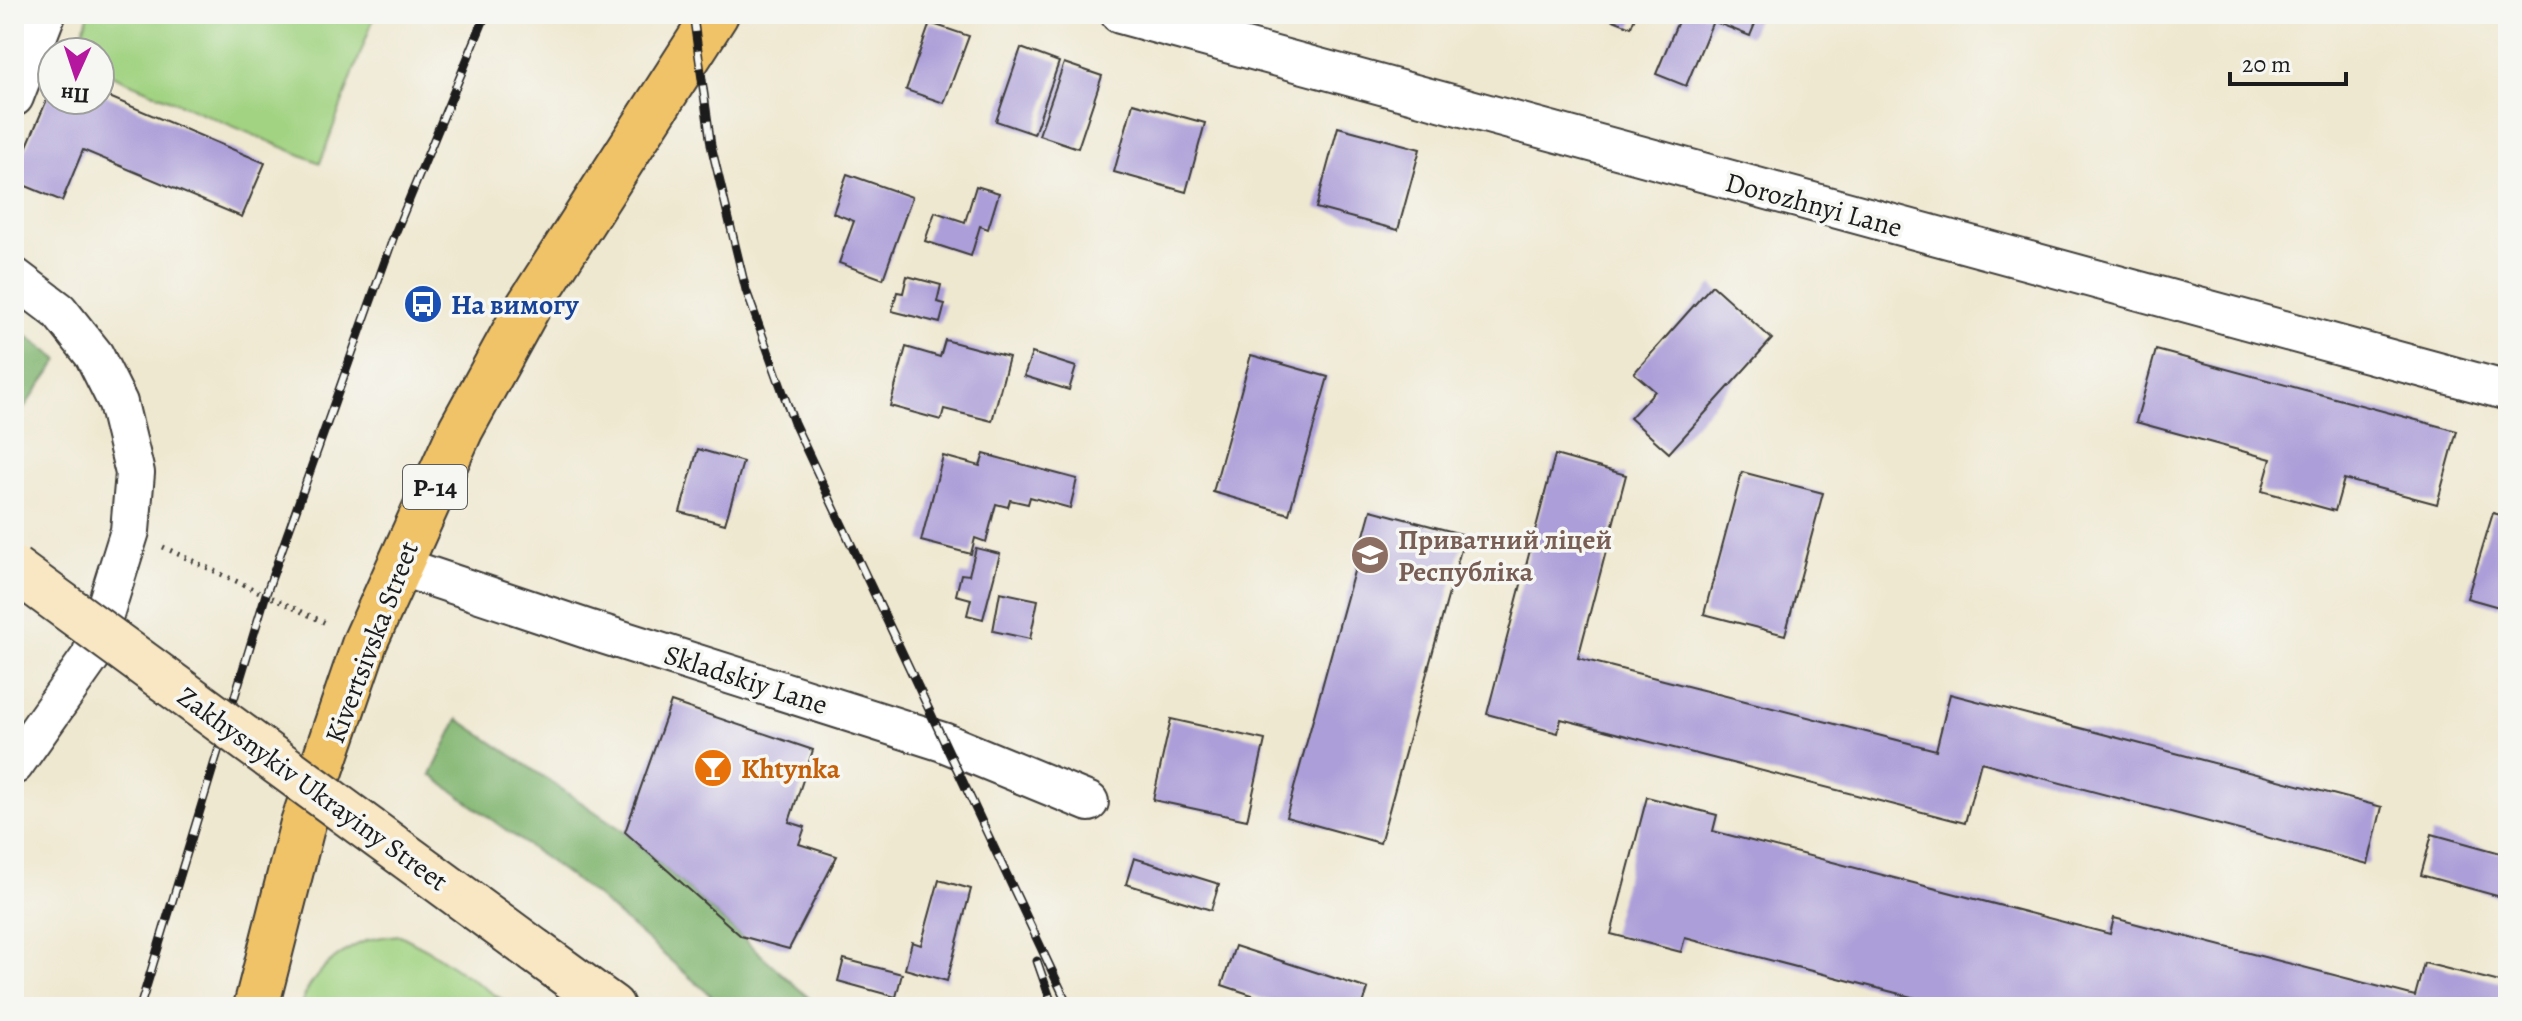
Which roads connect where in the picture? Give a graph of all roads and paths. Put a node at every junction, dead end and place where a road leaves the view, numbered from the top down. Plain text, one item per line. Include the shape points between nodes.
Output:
1 (46, 14) edge
2 (716, 14) edge
3 (1120, 14) edge
4 (14, 97) edge
5 (14, 277) edge
6 (2508, 391) edge
7 (130, 531) junction
8 (399, 566) junction
9 (14, 569) edge
10 (365, 642) junction
11 (14, 765) edge
12 (1089, 802) dead end
13 (256, 1007) edge
14 (612, 1007) edge

1 - 4 street
2 - 8 main road, Kivertsivska Street / Р-14 via 528,307 461,429
3 - 6 street, Dorozhnyi Lane
5 - 7 street via 59,311 94,355 118,403 135,473
7 - 10 path
7 - 11 street via 91,656
8 - 10 main road, Kivertsivska Street / Р-14
8 - 12 street, Skladskiy Lane via 943,742
9 - 14 main road, Zakhysnykiv Ukrayiny Street, bridge
10 - 13 main road, Kivertsivska Street / Р-14 via 303,823

